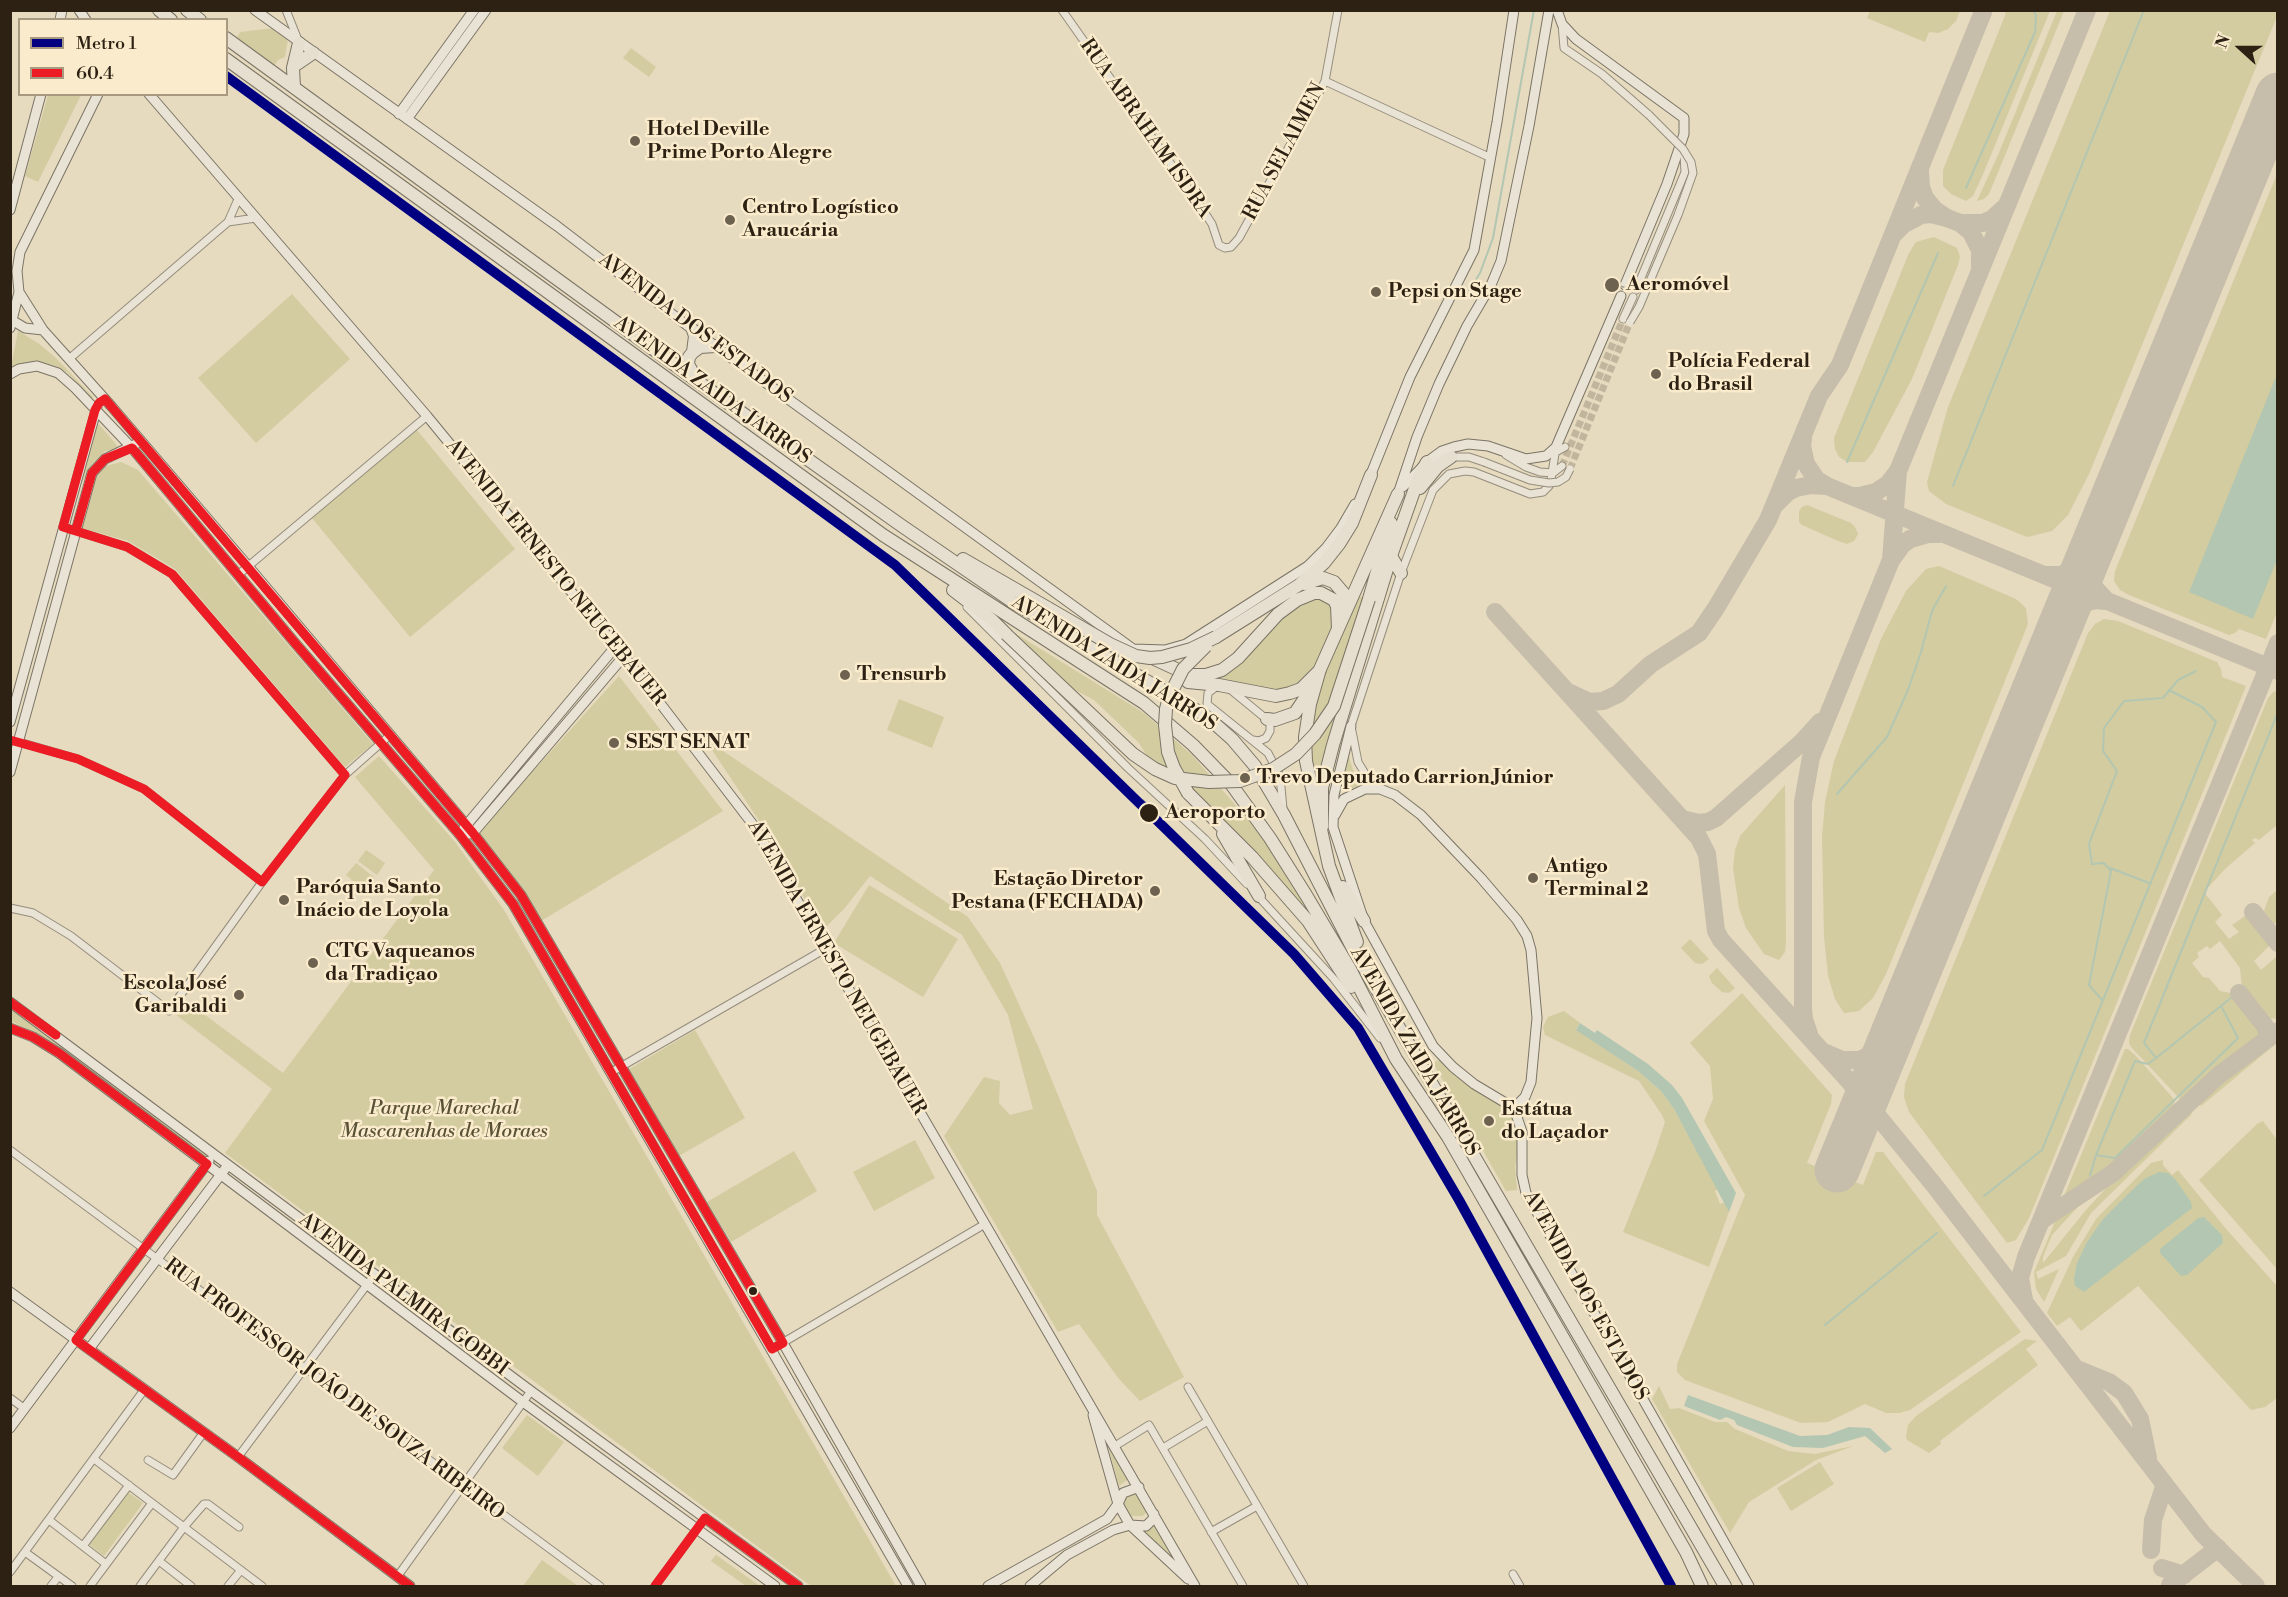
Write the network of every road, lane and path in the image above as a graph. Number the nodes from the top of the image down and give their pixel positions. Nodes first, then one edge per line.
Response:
1 (255, 10) edge
2 (286, 10) edge
3 (1062, 10) edge
4 (1338, 10) edge
5 (1514, 10) edge
6 (1549, 10) edge
7 (1557, 10) edge
8 (479, 12) edge
9 (1562, 24) junction
10 (228, 39) edge
11 (299, 43) junction
12 (313, 53) junction
13 (228, 60) edge
14 (294, 66) junction
15 (1325, 81) junction
16 (294, 87) junction
17 (40, 96) edge
18 (97, 96) edge
19 (151, 96) edge
20 (403, 116) junction
21 (1684, 156) dead end
22 (1491, 158) junction
23 (238, 197) junction
24 (10, 210) edge
25 (256, 218) junction
26 (228, 222) junction
27 (1225, 248) joint
28 (1625, 285) dead end
29 (19, 292) junction
30 (1621, 296) dead end
31 (1623, 319) tunnel mouth
32 (1630, 322) tunnel mouth
33 (11, 323) edge
34 (43, 330) junction
35 (693, 330) junction
36 (715, 346) junction
37 (693, 352) junction
38 (69, 359) junction
39 (10, 374) edge
40 (697, 381) junction
41 (105, 399) junction
42 (95, 410) junction
43 (427, 416) junction
44 (141, 440) junction
45 (132, 448) junction
46 (1556, 451) junction
47 (1502, 452) junction
48 (1452, 457) junction
49 (1426, 462) junction
50 (1562, 466) tunnel mouth
51 (1570, 469) tunnel mouth
52 (1552, 473) junction
53 (1371, 475) junction
54 (1398, 494) junction
55 (1408, 507) junction
56 (902, 526) junction
57 (63, 527) junction
58 (76, 530) junction
59 (883, 536) junction
60 (1391, 556) junction
61 (248, 566) junction
62 (1401, 573) junction
63 (239, 574) junction
64 (1299, 585) junction
65 (949, 587) junction
66 (1338, 631) junction
67 (1216, 637) junction
68 (616, 646) junction
69 (1133, 649) junction
70 (624, 656) junction
71 (1320, 669) junction
72 (1223, 686) junction
73 (1267, 718) junction
74 (10, 722) edge
75 (1351, 726) junction
76 (389, 736) junction
77 (1252, 740) junction
78 (14, 741) edge
79 (381, 744) junction
80 (10, 772) edge
81 (345, 775) junction
82 (1380, 789) junction
83 (1284, 815) junction
84 (1215, 820) junction
85 (466, 825) junction
86 (1327, 827) junction
87 (473, 833) junction
88 (460, 835) junction
89 (1329, 866) junction
90 (262, 882) junction
91 (1258, 896) junction
92 (10, 908) edge
93 (1364, 921) junction
94 (825, 949) junction
95 (1370, 977) junction
96 (10, 1002) edge
97 (10, 1028) edge
98 (1396, 1059) junction
99 (621, 1066) junction
100 (610, 1073) junction
101 (1514, 1108) junction
102 (10, 1150) edge
103 (214, 1154) junction
104 (207, 1164) junction
105 (228, 1165) junction
106 (221, 1174) junction
107 (985, 1224) junction
108 (144, 1248) junction
109 (158, 1258) junction
110 (375, 1274) junction
111 (367, 1285) junction
112 (10, 1292) edge
113 (76, 1340) junction
114 (783, 1343) junction
115 (89, 1349) junction
116 (772, 1350) junction
117 (304, 1369) junction
118 (1188, 1388) dead end
119 (144, 1390) junction
120 (531, 1391) junction
121 (10, 1398) edge
122 (1089, 1401) junction
123 (523, 1402) junction
124 (25, 1409) junction
125 (1208, 1421) junction
126 (10, 1428) edge
127 (204, 1432) junction
128 (1115, 1446) junction
129 (1163, 1448) junction
130 (238, 1457) junction
131 (94, 1459) junction
132 (148, 1460) dead end
133 (129, 1485) junction
134 (462, 1486) junction
135 (1139, 1487) junction
136 (152, 1503) junction
137 (1118, 1504) junction
138 (1257, 1506) junction
139 (1154, 1514) junction
140 (705, 1518) junction
141 (49, 1520) junction
142 (1130, 1525) junction
143 (184, 1527) junction
144 (239, 1527) dead end
145 (696, 1530) junction
146 (1211, 1532) junction
147 (83, 1546) junction
148 (25, 1552) junction
149 (159, 1561) junction
150 (106, 1564) junction
151 (241, 1570) junction
152 (10, 1572) edge
153 (1513, 1574) dead end
154 (58, 1577) junction
155 (397, 1577) junction
156 (190, 1586) edge
157 (1195, 1586) edge
158 (51, 1587) edge
159 (72, 1587) edge
160 (90, 1587) edge
161 (140, 1587) edge
162 (228, 1587) edge
163 (262, 1587) edge
164 (410, 1587) edge
165 (600, 1587) edge
166 (655, 1587) edge
167 (775, 1587) edge
168 (798, 1587) edge
169 (908, 1587) edge
170 (921, 1587) edge
171 (988, 1587) edge
172 (1030, 1587) edge
173 (1244, 1587) edge
174 (1304, 1587) edge
175 (1520, 1587) edge
176 (1702, 1587) edge
177 (1725, 1587) edge
178 (1749, 1587) edge

1 - 11 street, AVENIDA DOS ESTADOS
2 - 11 street
3 - 27 street, RUA ABRAHAM ISDRA
4 - 15 street, RUA SELAIMEN
5 - 22 street
6 - 54 street
7 - 9 street
8 - 20 street
9 - 28 street
9 - 32 street, bridge
10 - 16 highway, AVENIDA ZAIDA JARROS
11 - 12 street, AVENIDA DOS ESTADOS
11 - 14 highway
12 - 14 highway
12 - 20 street, AVENIDA DOS ESTADOS
13 - 59 highway, AVENIDA ZAIDA JARROS
14 - 16 highway
15 - 22 street
15 - 27 street, RUA SELAIMEN
16 - 40 highway, AVENIDA ZAIDA JARROS
17 - 24 street
18 - 29 street
19 - 23 street, AVENIDA ERNESTO NEUGEBAUER
20 - 35 street, AVENIDA DOS ESTADOS
21 - 31 street
22 - 53 street
23 - 25 street, AVENIDA ERNESTO NEUGEBAUER
23 - 26 street
25 - 26 street
25 - 43 street, AVENIDA ERNESTO NEUGEBAUER
26 - 38 street
29 - 33 street
29 - 34 street
30 - 46 street
33 - 34 street
34 - 38 street
35 - 36 street, AVENIDA DOS ESTADOS
35 - 37 highway
36 - 37 highway
36 - 69 street, AVENIDA DOS ESTADOS
37 - 40 highway
38 - 41 street
39 - 42 street
40 - 56 highway, AVENIDA ZAIDA JARROS
41 - 42 street
41 - 44 street
42 - 45 street
42 - 57 street
43 - 61 street
43 - 68 street, AVENIDA ERNESTO NEUGEBAUER
44 - 45 street
44 - 61 street
45 - 58 street
45 - 63 street
46 - 47 street
46 - 52 street
47 - 49 street
47 - 52 street
48 - 49 street
48 - 51 street, bridge
48 - 55 highway
49 - 54 street
49 - 55 highway
50 - 52 street
52 - 62 street
53 - 64 highway
53 - 69 street
54 - 65 highway, bridge
54 - 66 highway
55 - 60 highway
56 - 67 highway, bridge
56 - 83 highway, AVENIDA ZAIDA JARROS
57 - 58 street
57 - 74 street
58 - 78 street
58 - 81 street
59 - 65 highway
59 - 98 highway, AVENIDA ZAIDA JARROS
60 - 62 highway
60 - 86 highway
61 - 63 street
61 - 76 street
62 - 75 street
63 - 79 street
64 - 66 highway
64 - 67 highway
65 - 91 street
66 - 69 highway
66 - 71 highway
67 - 84 highway, bridge
68 - 70 street, AVENIDA ERNESTO NEUGEBAUER
68 - 85 street
69 - 72 highway
70 - 87 street
70 - 94 street, AVENIDA ERNESTO NEUGEBAUER
71 - 72 highway
71 - 73 highway
71 - 86 highway
72 - 73 street
72 - 77 street
73 - 77 street
75 - 82 street
75 - 86 street
76 - 79 street
76 - 85 street
77 - 83 street
78 - 80 street
78 - 90 street
79 - 81 street
79 - 88 street
81 - 90 street
82 - 86 street
82 - 101 street
83 - 95 highway, AVENIDA ZAIDA JARROS
84 - 91 highway
84 - 98 highway
85 - 87 street
85 - 88 street
86 - 89 highway
86 - 93 street
87 - 88 street
87 - 99 street
88 - 100 street
89 - 93 highway
89 - 95 highway
90 - 92 street
91 - 98 street
93 - 101 street
94 - 99 street
94 - 107 street, AVENIDA ERNESTO NEUGEBAUER
95 - 177 highway, AVENIDA ZAIDA JARROS
96 - 103 street, AVENIDA PALMIRA GOBBI
97 - 104 street, AVENIDA PALMIRA GOBBI
98 - 176 highway, AVENIDA ZAIDA JARROS
99 - 100 street
99 - 114 street
100 - 116 street
101 - 178 street, AVENIDA DOS ESTADOS
102 - 108 street, RUA PROFESSOR JOÃO DE SOUZA RIBEIRO
103 - 104 street
103 - 105 street, AVENIDA PALMIRA GOBBI
104 - 106 street, AVENIDA PALMIRA GOBBI
104 - 108 street
105 - 106 street
105 - 110 street, AVENIDA PALMIRA GOBBI
106 - 109 street
106 - 111 street, AVENIDA PALMIRA GOBBI
107 - 114 street
107 - 122 street, AVENIDA ERNESTO NEUGEBAUER
108 - 109 street, RUA PROFESSOR JOÃO DE SOUZA RIBEIRO
108 - 113 street
109 - 115 street
109 - 117 street, RUA PROFESSOR JOÃO DE SOUZA RIBEIRO
110 - 111 street
110 - 120 street, AVENIDA PALMIRA GOBBI
111 - 117 street
111 - 123 street, AVENIDA PALMIRA GOBBI
112 - 113 street
113 - 115 street
113 - 124 street
114 - 116 street
114 - 170 street
115 - 119 street
116 - 169 street
117 - 130 street
117 - 134 street, RUA PROFESSOR JOÃO DE SOUZA RIBEIRO
118 - 125 street
119 - 127 street
119 - 131 street
120 - 123 street
120 - 140 street, AVENIDA PALMIRA GOBBI
121 - 124 street
122 - 128 street, AVENIDA ERNESTO NEUGEBAUER
122 - 137 street, AVENIDA ERNESTO NEUGEBAUER
123 - 134 street
123 - 145 street, AVENIDA PALMIRA GOBBI
124 - 126 street
125 - 129 street
125 - 138 street
127 - 130 street
127 - 132 street
128 - 129 street
128 - 135 street, AVENIDA ERNESTO NEUGEBAUER
129 - 146 street
130 - 155 street
131 - 133 street
131 - 141 street
133 - 136 street
133 - 147 street
134 - 155 street
134 - 165 street, RUA PROFESSOR JOÃO DE SOUZA RIBEIRO
135 - 137 street
135 - 139 street, AVENIDA ERNESTO NEUGEBAUER
136 - 143 street
136 - 150 street
137 - 142 street, AVENIDA ERNESTO NEUGEBAUER
137 - 171 street
138 - 146 street
138 - 174 street
139 - 142 street
139 - 157 street, AVENIDA ERNESTO NEUGEBAUER
140 - 145 street
140 - 168 street, AVENIDA PALMIRA GOBBI
141 - 147 street
141 - 148 street
142 - 157 street, AVENIDA ERNESTO NEUGEBAUER
142 - 172 street
143 - 144 street
143 - 149 street
143 - 151 street
145 - 166 street
145 - 167 street, AVENIDA PALMIRA GOBBI
146 - 173 street
147 - 150 street
148 - 152 street
148 - 154 street
149 - 156 street
149 - 161 street
150 - 160 street
151 - 162 street
151 - 163 street
153 - 175 street
154 - 158 street
154 - 159 street
155 - 164 street

